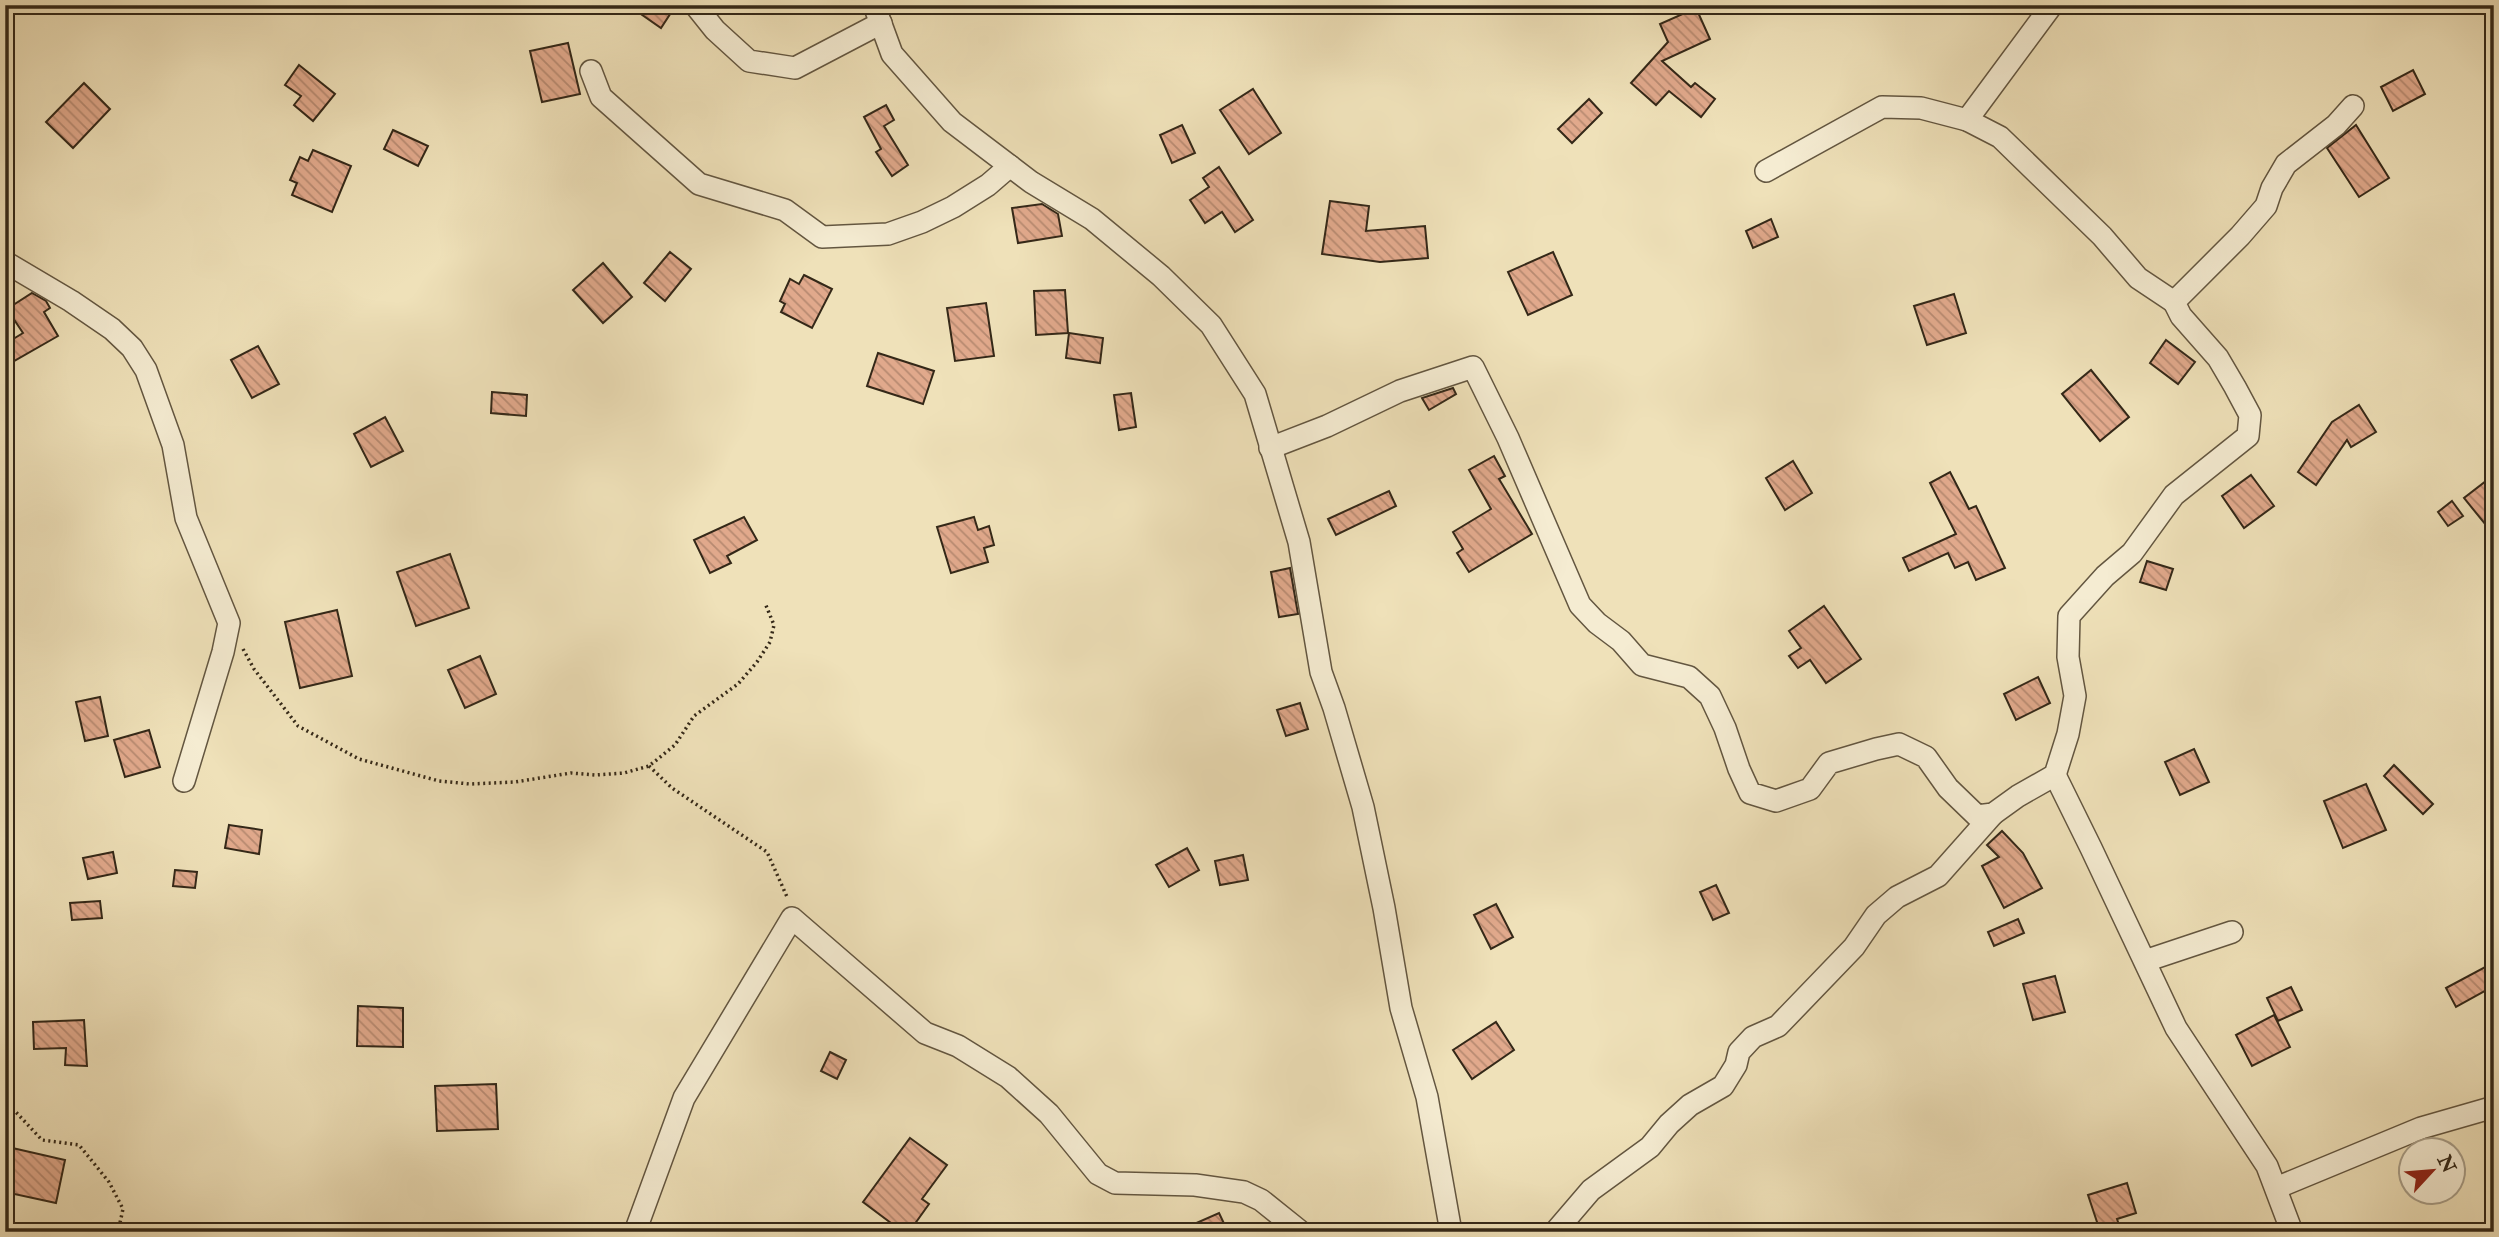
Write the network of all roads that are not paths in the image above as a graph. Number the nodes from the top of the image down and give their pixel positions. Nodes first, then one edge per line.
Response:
1 (695, 5) edge
2 (2052, 5) edge
3 (878, 14) edge
4 (592, 71) dead end
5 (2353, 106) dead end
6 (1967, 120) junction
7 (1010, 166) junction
8 (1766, 171) dead end
9 (5, 262) edge
10 (2174, 302) junction
11 (1270, 448) junction
12 (2055, 775) junction
13 (184, 781) dead end
14 (1993, 814) junction
15 (2232, 932) dead end
16 (2145, 961) junction
17 (2494, 1107) edge
18 (2276, 1188) junction
19 (635, 1232) edge
20 (1301, 1232) edge
21 (1451, 1232) edge
22 (1555, 1232) edge
23 (2292, 1232) edge

1 - 3 street
2 - 6 street
3 - 7 street
4 - 7 street
5 - 10 street
6 - 8 street
6 - 10 street
7 - 11 street
9 - 13 street
10 - 12 street
11 - 14 street
11 - 21 street
12 - 14 street
12 - 16 street
14 - 22 street
15 - 16 street
16 - 18 street
17 - 18 street
18 - 23 street
19 - 20 street

